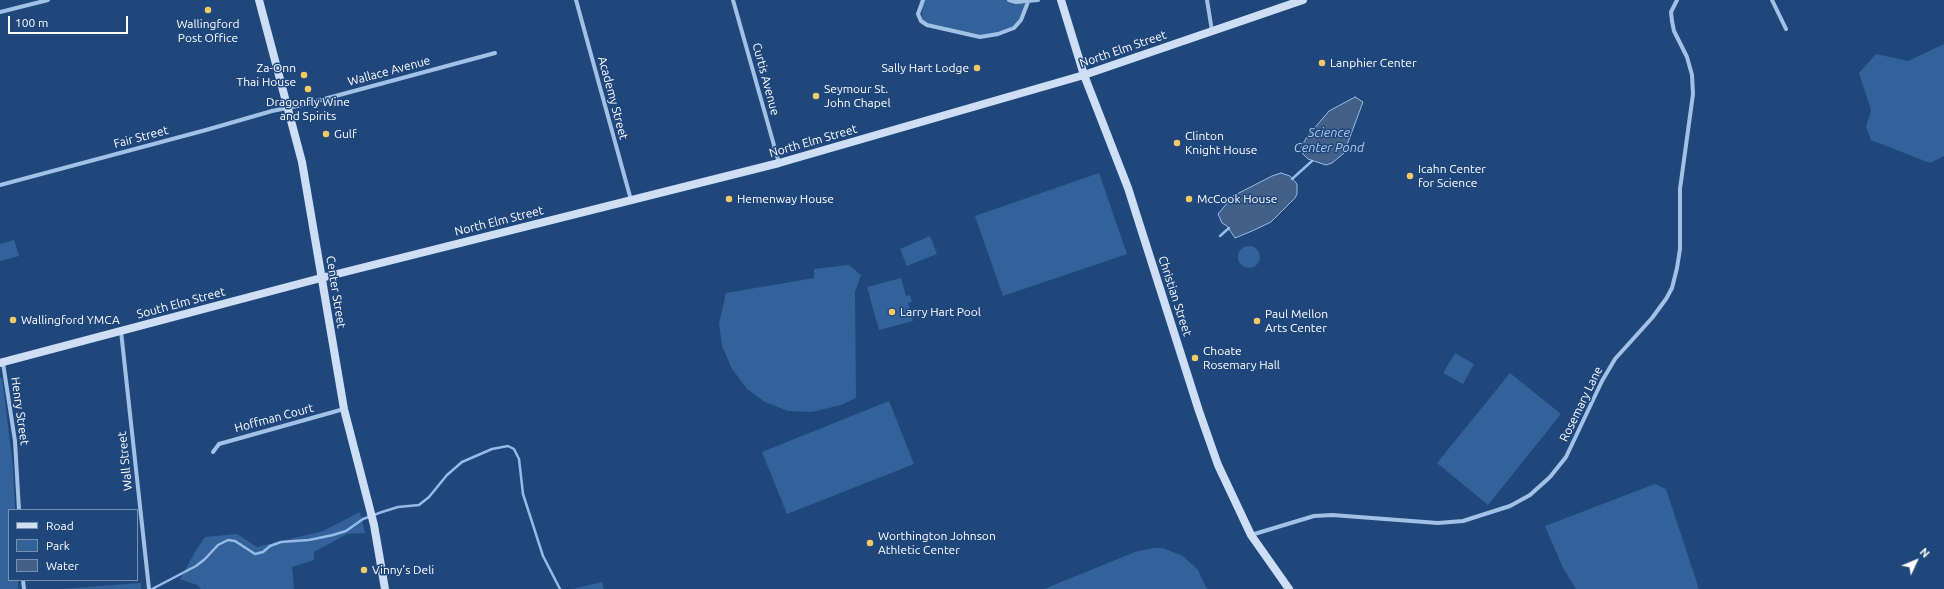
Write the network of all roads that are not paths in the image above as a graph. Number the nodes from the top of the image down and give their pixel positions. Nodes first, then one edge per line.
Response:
1 (48, 0) edge
2 (259, 0) edge
3 (576, 0) edge
4 (733, 0) edge
5 (923, 0) edge
6 (1009, 0) edge
7 (1038, 0) edge
8 (1060, 0) edge
9 (1206, 0) edge
10 (1303, 0) edge
11 (1677, 0) edge
12 (1772, 0) edge
13 (32, 2) edge
14 (1028, 2) junction
15 (0, 12) edge
16 (1786, 29) dead end
17 (1212, 32) junction
18 (495, 53) dead end
19 (1084, 75) junction
20 (287, 108) junction
21 (779, 163) junction
22 (0, 185) edge
23 (631, 201) junction
24 (321, 278) junction
25 (121, 331) junction
26 (2, 363) edge
27 (344, 409) junction
28 (213, 452) dead end
29 (19, 509) edge
30 (1251, 535) junction
31 (149, 587) edge
32 (385, 589) edge
33 (1289, 589) edge

1 - 13 street
2 - 20 main road, Center Street
3 - 23 street, Academy Street
4 - 21 street, Curtis Avenue
5 - 14 street
6 - 14 street
7 - 14 street
8 - 19 main road, Christian Street
9 - 17 street
10 - 17 main road, North Elm Street
11 - 30 street, Rosemary Lane
12 - 16 street
13 - 15 street
17 - 19 main road, North Elm Street
18 - 20 street, Wallace Avenue
19 - 21 main road, North Elm Street
19 - 30 main road, Christian Street
20 - 22 street, Fair Street
20 - 24 main road, Center Street
21 - 23 main road, North Elm Street
23 - 24 main road, North Elm Street
24 - 25 main road, South Elm Street
24 - 27 main road, Center Street
25 - 26 main road, South Elm Street
25 - 31 street, Wall Street
26 - 29 street, Henry Street
27 - 28 street, Hoffman Court
27 - 32 main road, Center Street
30 - 33 main road, Christian Street

